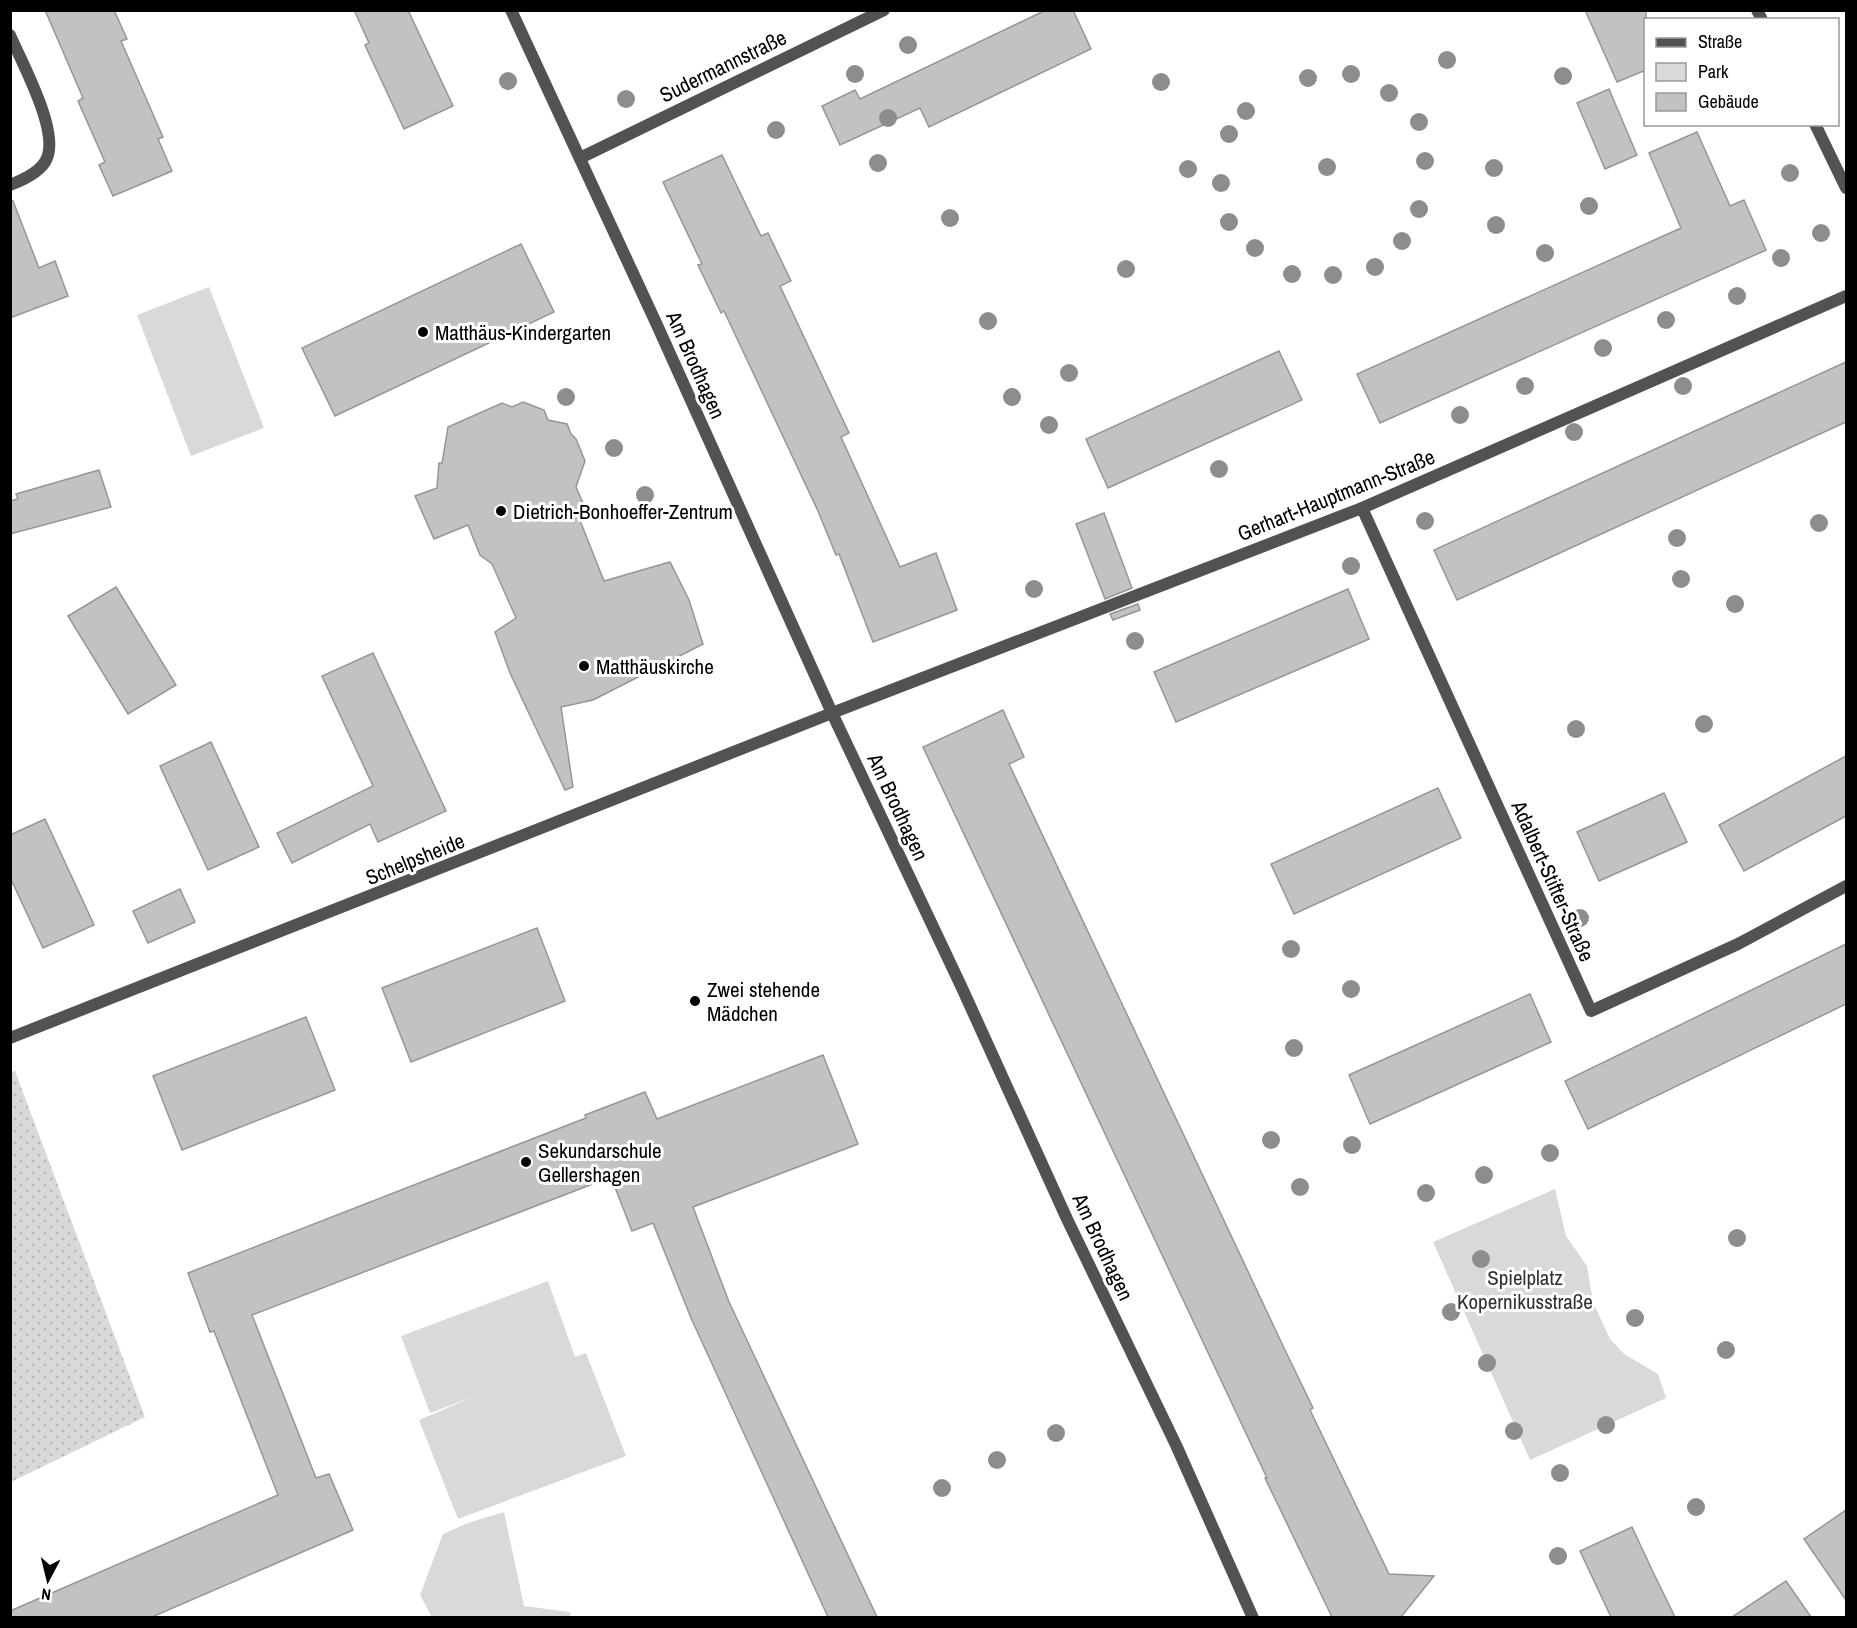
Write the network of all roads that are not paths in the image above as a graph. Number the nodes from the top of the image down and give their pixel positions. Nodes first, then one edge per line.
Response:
1 (512, 10) edge
2 (884, 10) edge
3 (10, 35) edge
4 (1816, 126) edge
5 (580, 158) junction
6 (10, 185) edge
7 (1846, 188) edge
8 (1846, 296) edge
9 (1362, 508) junction
10 (832, 713) junction
11 (1846, 886) edge
12 (10, 1038) edge
13 (1253, 1617) edge

1 - 5 street, Am Brodhagen
2 - 5 street, Sudermannstraße
3 - 6 street
4 - 7 street
5 - 10 street, Am Brodhagen
8 - 9 street, Gerhart-Hauptmann-Straße
9 - 10 street, Gerhart-Hauptmann-Straße
9 - 11 street, Adalbert-Stifter-Straße
10 - 12 street, Schelpsheide
10 - 13 street, Am Brodhagen

